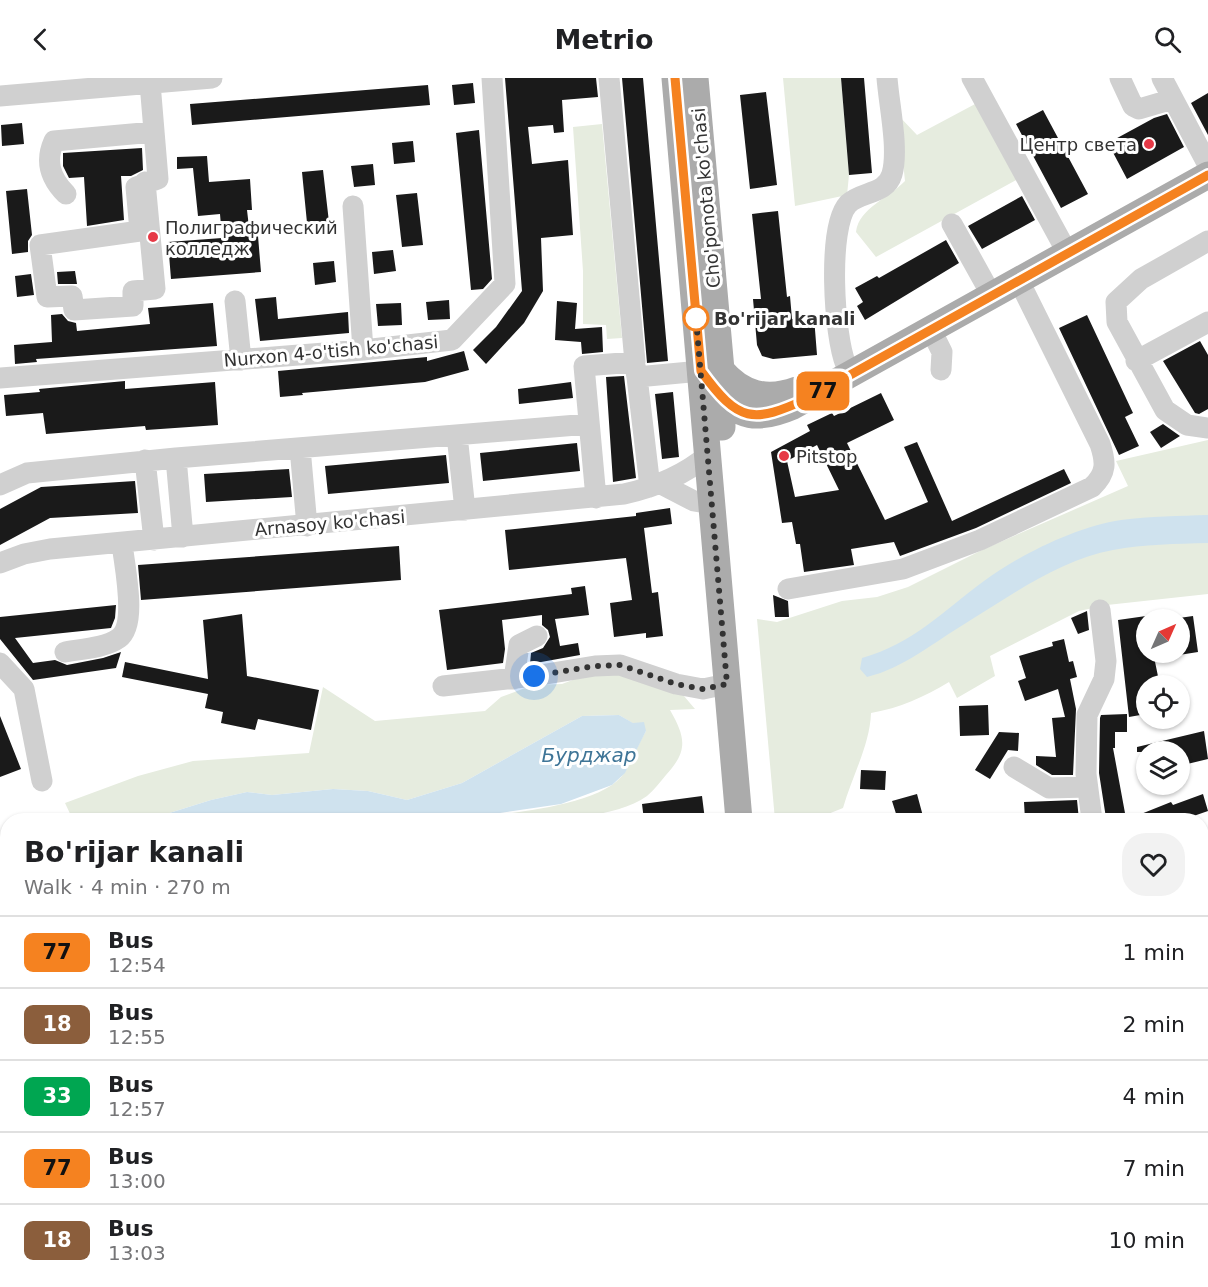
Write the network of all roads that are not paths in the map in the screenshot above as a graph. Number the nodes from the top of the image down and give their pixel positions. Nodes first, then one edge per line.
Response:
1 (212, 78) edge
2 (492, 78) edge
3 (609, 78) edge
4 (675, 78) edge
5 (695, 78) edge
6 (887, 78) edge
7 (972, 78) edge
8 (1120, 78) edge
9 (1162, 78) edge
10 (95, 83) edge
11 (150, 83) junction
12 (0, 96) edge
13 (1173, 99) junction
14 (154, 132) junction
15 (1208, 166) edge
16 (145, 182) junction
17 (66, 194) dead end
18 (353, 206) dead end
19 (952, 224) dead end
20 (1208, 241) edge
21 (1065, 250) junction
22 (1019, 281) junction
23 (987, 286) junction
24 (235, 301) dead end
25 (1207, 325) edge
26 (931, 330) junction
27 (363, 350) junction
28 (241, 360) junction
29 (1136, 361) junction
30 (846, 366) junction
31 (636, 370) junction
32 (940, 370) dead end
33 (711, 371) junction
34 (0, 378) edge
35 (781, 396) junction
36 (722, 398) junction
37 (756, 416) junction
38 (589, 424) junction
39 (1208, 429) edge
40 (457, 435) junction
41 (300, 448) junction
42 (715, 450) junction
43 (176, 458) junction
44 (145, 460) junction
45 (0, 485) edge
46 (655, 486) junction
47 (596, 498) junction
48 (712, 504) junction
49 (465, 510) junction
50 (306, 526) junction
51 (183, 537) junction
52 (154, 540) junction
53 (122, 543) junction
54 (0, 563) edge
55 (788, 589) dead end
56 (1100, 610) dead end
57 (537, 636) dead end
58 (65, 652) dead end
59 (0, 663) edge
60 (514, 679) junction
61 (731, 685) junction
62 (443, 686) dead end
63 (738, 741) junction
64 (1014, 767) dead end
65 (42, 781) dead end
66 (1087, 787) junction
67 (738, 813) edge
68 (750, 813) edge
69 (1091, 813) edge

1 - 11 street
2 - 27 street, Nurxon 4-o'tish ko'chasi
3 - 31 street
4 - 33 main road, Cho'ponota ko'chasi
5 - 33 main road, Cho'ponota ko'chasi
6 - 30 street
7 - 21 street
8 - 13 street
9 - 13 street
10 - 11 street
10 - 12 street
11 - 14 street
13 - 15 street
14 - 16 street
14 - 17 street
15 - 21 main road, Arnasoy ko'chasi
16 - 16 street
18 - 27 street
19 - 23 street
20 - 29 street
21 - 22 main road, Arnasoy ko'chasi
21 - 23 main road, Arnasoy ko'chasi
22 - 26 main road, Arnasoy ko'chasi
22 - 55 street
23 - 30 main road, Arnasoy ko'chasi
24 - 28 street
25 - 29 street
26 - 32 street
26 - 37 main road, Arnasoy ko'chasi
27 - 28 street, Nurxon 4-o'tish ko'chasi
28 - 34 street, Nurxon 4-o'tish ko'chasi
29 - 39 street
30 - 35 main road, Arnasoy ko'chasi
31 - 33 street
31 - 38 street
31 - 46 street
33 - 35 main road
33 - 36 main road
33 - 42 main road, Cho'ponota ko'chasi
35 - 37 main road, Arnasoy ko'chasi
36 - 37 main road
36 - 42 main road, Cho'ponota ko'chasi
37 - 42 main road, Arnasoy ko'chasi
38 - 40 street
38 - 47 street
40 - 41 street
40 - 49 street
41 - 43 street
41 - 50 street
42 - 46 street, Arnasoy ko'chasi
42 - 48 main road, Cho'ponota ko'chasi
42 - 61 main road, Cho'ponota ko'chasi
43 - 44 street
43 - 51 street
44 - 45 street
44 - 52 street
46 - 47 street, Arnasoy ko'chasi
46 - 48 street
47 - 49 street, Arnasoy ko'chasi
48 - 61 main road, Cho'ponota ko'chasi
49 - 50 street, Arnasoy ko'chasi
50 - 51 street, Arnasoy ko'chasi
51 - 52 street, Arnasoy ko'chasi
52 - 53 street, Arnasoy ko'chasi
53 - 54 street, Arnasoy ko'chasi
53 - 58 street
56 - 66 street
57 - 60 street
59 - 65 street
60 - 61 street
60 - 62 street
61 - 63 main road, Cho'ponota ko'chasi
63 - 67 main road, Cho'ponota ko'chasi
63 - 68 main road, Cho'ponota ko'chasi
64 - 66 street
66 - 69 street

